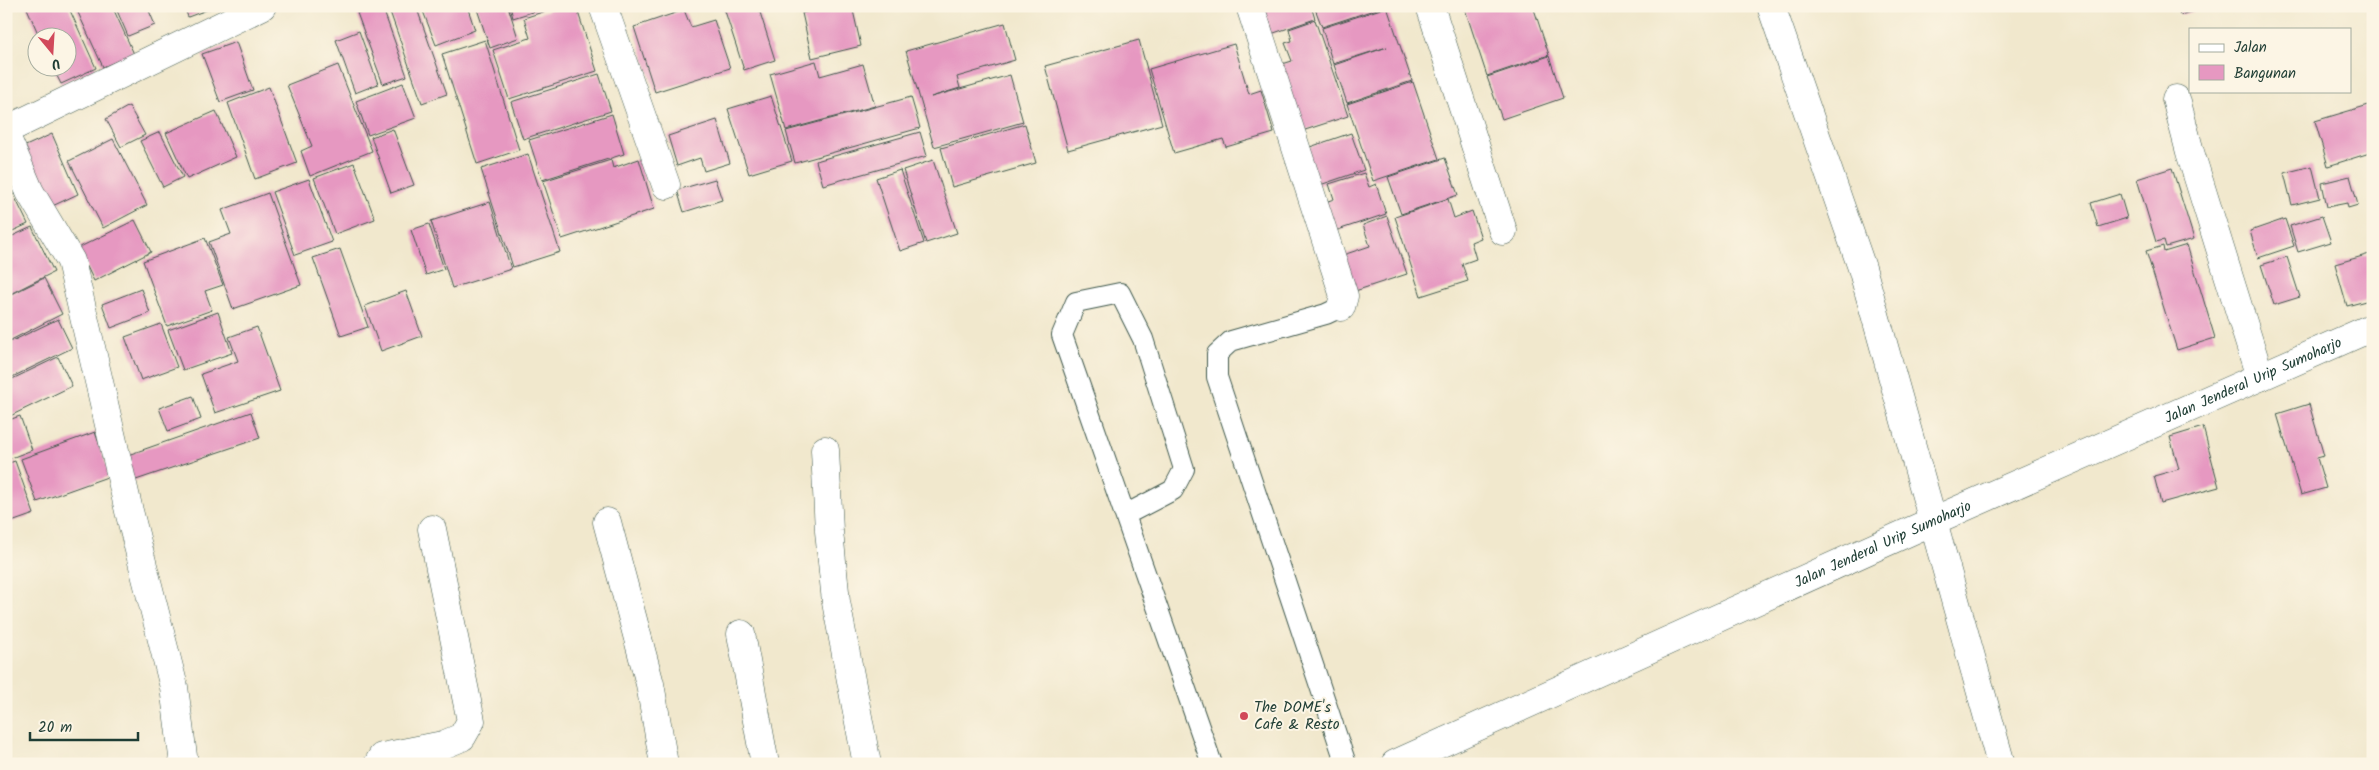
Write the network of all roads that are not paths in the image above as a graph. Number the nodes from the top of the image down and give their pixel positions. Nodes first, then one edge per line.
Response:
1 (262, 6) edge
2 (603, 6) edge
3 (1250, 6) edge
4 (1430, 6) edge
5 (1771, 6) edge
6 (2176, 99) dead end
7 (6, 130) edge
8 (6, 136) edge
9 (666, 186) dead end
10 (1503, 231) dead end
11 (1341, 307) joint
12 (2373, 327) edge
13 (2260, 376) junction
14 (825, 450) dead end
15 (1125, 515) junction
16 (1933, 521) junction
17 (607, 522) dead end
18 (432, 529) dead end
19 (741, 634) dead end
20 (184, 764) edge
21 (378, 764) edge
22 (664, 764) edge
23 (765, 764) edge
24 (867, 764) edge
25 (1212, 764) edge
26 (1346, 764) edge
27 (1395, 764) edge
28 (2001, 764) edge

1 - 7 street
2 - 9 street
3 - 11 street
4 - 10 street
5 - 16 street
6 - 13 street
8 - 20 street
11 - 26 lane
12 - 13 street, Jalan Jenderal Urip Sumoharjo
13 - 16 street, Jalan Jenderal Urip Sumoharjo
14 - 24 street
15 - 15 lane
15 - 25 lane
16 - 27 street, Jalan Jenderal Urip Sumoharjo
16 - 28 street
17 - 22 street
18 - 21 street
19 - 23 street

